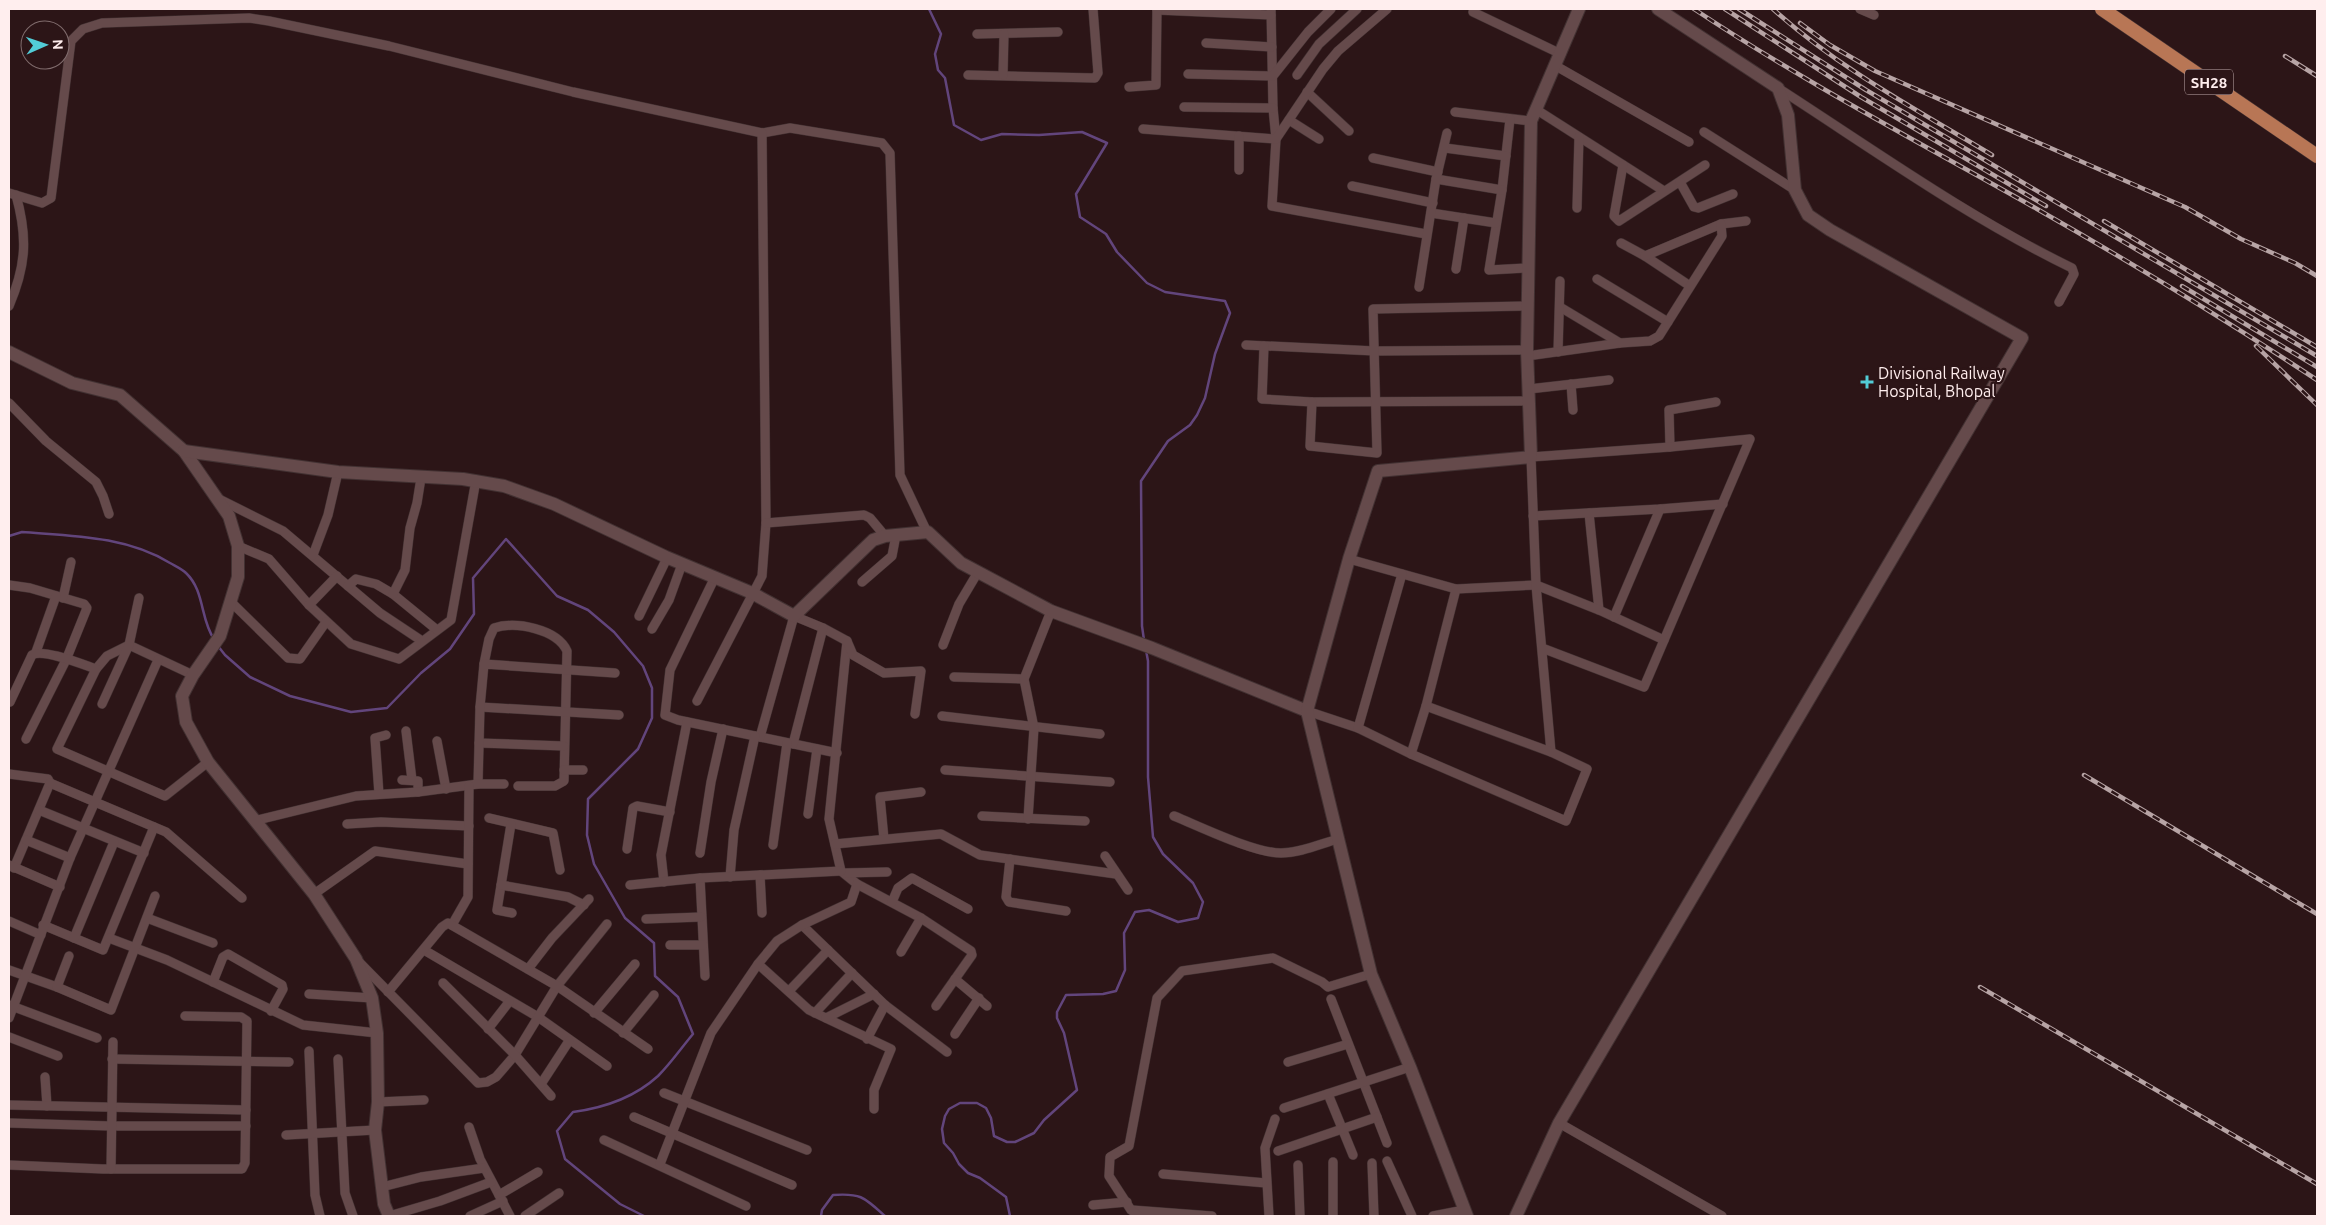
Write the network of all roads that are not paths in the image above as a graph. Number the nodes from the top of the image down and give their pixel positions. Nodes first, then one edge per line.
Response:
1 (1093, 9) edge
2 (1331, 9) edge
3 (1357, 9) edge
4 (1387, 9) edge
5 (1580, 9) edge
6 (1658, 9) edge
7 (1860, 9) edge
8 (2102, 9) edge
9 (1156, 10) edge
10 (1220, 11) edge
11 (1271, 12) edge
12 (1473, 12) dead end
13 (1874, 16) dead end
14 (1058, 32) dead end
15 (977, 34) dead end
16 (1004, 34) junction
17 (1206, 43) dead end
18 (1272, 47) junction
19 (1558, 60) junction
20 (1188, 74) dead end
21 (1297, 74) dead end
22 (968, 75) dead end
23 (1003, 76) junction
24 (1273, 76) junction
25 (1129, 86) dead end
26 (1778, 88) junction
27 (1307, 92) junction
28 (1184, 107) dead end
29 (1273, 108) junction
30 (1455, 112) dead end
31 (1534, 116) junction
32 (1510, 119) junction
33 (1289, 120) junction
34 (1143, 129) dead end
35 (1349, 130) dead end
36 (1704, 132) dead end
37 (762, 133) junction
38 (1447, 133) dead end
39 (1239, 136) junction
40 (1579, 137) junction
41 (1319, 138) dead end
42 (1276, 139) junction
43 (1689, 142) dead end
44 (1445, 148) junction
45 (1506, 156) junction
46 (2317, 156) edge
47 (1373, 158) dead end
48 (1623, 165) junction
49 (1705, 165) dead end
50 (1239, 170) dead end
51 (1437, 176) junction
52 (1680, 182) junction
53 (1352, 186) dead end
54 (1502, 190) junction
55 (1795, 190) junction
56 (1664, 191) junction
57 (12, 194) edge
58 (1733, 194) dead end
59 (1433, 203) junction
60 (1576, 208) dead end
61 (1431, 213) junction
62 (1464, 218) junction
63 (1746, 221) dead end
64 (1496, 223) junction
65 (1721, 224) junction
66 (1426, 234) junction
67 (1621, 243) dead end
68 (1645, 256) junction
69 (1528, 268) junction
70 (1456, 269) dead end
71 (1598, 279) dead end
72 (1560, 281) dead end
73 (1690, 286) junction
74 (1419, 287) dead end
75 (2059, 302) dead end
76 (9, 306) edge
77 (1528, 306) junction
78 (1560, 307) junction
79 (1668, 322) junction
80 (1620, 343) junction
81 (1246, 346) dead end
82 (1264, 346) junction
83 (1375, 351) junction
84 (9, 352) edge
85 (1558, 352) junction
86 (1527, 353) junction
87 (1609, 380) dead end
88 (1571, 384) junction
89 (1529, 395) junction
90 (1312, 402) junction
91 (1376, 402) junction
92 (1716, 402) dead end
93 (9, 403) edge
94 (1573, 410) dead end
95 (1670, 447) junction
96 (184, 451) junction
97 (1531, 457) junction
98 (338, 472) junction
99 (421, 478) junction
100 (476, 480) junction
101 (216, 498) junction
102 (1723, 504) junction
103 (1660, 510) junction
104 (1589, 513) junction
105 (108, 514) dead end
106 (1533, 516) junction
107 (766, 523) junction
108 (927, 532) junction
109 (891, 536) junction
110 (238, 546) junction
111 (313, 555) junction
112 (667, 558) junction
113 (1349, 559) junction
114 (71, 562) dead end
115 (682, 564) junction
116 (978, 572) junction
117 (1402, 574) junction
118 (337, 576) junction
119 (715, 577) junction
120 (862, 582) dead end
121 (9, 585) edge
122 (1536, 585) junction
123 (348, 586) junction
124 (1456, 589) junction
125 (752, 593) junction
126 (393, 594) junction
127 (60, 597) junction
128 (139, 598) dead end
129 (230, 601) junction
130 (309, 605) junction
131 (1599, 610) junction
132 (1051, 611) junction
133 (639, 616) dead end
134 (794, 616) junction
135 (1614, 617) junction
136 (326, 622) junction
137 (823, 628) junction
138 (652, 629) dead end
139 (437, 630) junction
140 (1664, 640) junction
141 (847, 641) junction
142 (422, 642) junction
143 (943, 645) dead end
144 (129, 646) junction
145 (1542, 648) junction
146 (36, 652) junction
147 (66, 660) junction
148 (158, 660) junction
149 (484, 664) junction
150 (96, 669) junction
151 (565, 670) junction
152 (615, 673) dead end
153 (193, 674) junction
154 (954, 677) dead end
155 (1024, 679) junction
156 (697, 701) dead end
157 (10, 702) edge
158 (102, 704) dead end
159 (1426, 706) junction
160 (480, 707) junction
161 (1307, 711) junction
162 (565, 714) junction
163 (915, 714) dead end
164 (620, 716) dead end
165 (942, 716) dead end
166 (687, 722) junction
167 (1034, 728) junction
168 (1358, 728) junction
169 (723, 729) junction
170 (406, 731) dead end
171 (1100, 734) dead end
172 (386, 735) dead end
173 (758, 737) junction
174 (26, 739) dead end
175 (438, 741) dead end
176 (479, 743) junction
177 (790, 744) junction
178 (564, 746) junction
179 (817, 749) junction
180 (1551, 752) junction
181 (837, 753) junction
182 (1411, 754) junction
183 (208, 762) junction
184 (564, 770) junction
185 (583, 770) dead end
186 (945, 770) dead end
187 (107, 771) junction
188 (9, 774) edge
189 (1030, 776) junction
190 (1110, 782) dead end
191 (50, 783) junction
192 (504, 784) dead end
193 (473, 785) junction
194 (518, 786) dead end
195 (446, 788) junction
196 (418, 792) junction
197 (921, 792) dead end
198 (378, 794) junction
199 (96, 802) junction
200 (39, 810) junction
201 (670, 812) junction
202 (808, 814) dead end
203 (982, 816) dead end
204 (1174, 816) dead end
205 (489, 818) dead end
206 (1028, 819) junction
207 (254, 821) junction
208 (1085, 821) dead end
209 (347, 824) dead end
210 (511, 824) junction
211 (468, 826) junction
212 (154, 827) junction
213 (83, 830) junction
214 (884, 839) junction
215 (1338, 839) junction
216 (26, 840) junction
217 (114, 842) junction
218 (835, 844) junction
219 (773, 845) dead end
220 (627, 849) dead end
221 (144, 853) junction
222 (700, 853) dead end
223 (1105, 856) dead end
224 (70, 858) junction
225 (1010, 859) junction
226 (468, 864) junction
227 (12, 866) edge
228 (560, 870) dead end
229 (842, 872) junction
230 (887, 872) dead end
231 (1116, 874) junction
232 (760, 875) junction
233 (730, 877) junction
234 (700, 878) junction
235 (664, 882) junction
236 (857, 884) junction
237 (501, 885) junction
238 (630, 885) dead end
239 (60, 887) junction
240 (1128, 890) dead end
241 (314, 894) junction
242 (155, 896) dead end
243 (242, 898) dead end
244 (892, 902) junction
245 (968, 909) dead end
246 (1066, 911) dead end
247 (762, 912) dead end
248 (512, 913) dead end
249 (701, 917) junction
250 (147, 918) junction
251 (921, 918) junction
252 (646, 919) dead end
253 (9, 922) edge
254 (607, 924) dead end
255 (44, 925) junction
256 (452, 925) junction
257 (802, 925) junction
258 (41, 935) junction
259 (74, 938) junction
260 (109, 938) junction
261 (214, 943) dead end
262 (670, 945) dead end
263 (703, 945) junction
264 (135, 949) junction
265 (424, 950) junction
266 (828, 950) junction
267 (901, 952) dead end
268 (69, 956) dead end
269 (356, 959) junction
270 (635, 964) dead end
271 (758, 964) junction
272 (528, 969) junction
273 (9, 970) edge
274 (852, 973) junction
275 (1371, 974) junction
276 (705, 976) dead end
277 (26, 977) junction
278 (954, 979) junction
279 (213, 982) junction
280 (443, 983) dead end
281 (557, 986) junction
282 (58, 988) junction
283 (788, 991) junction
284 (388, 992) junction
285 (309, 994) dead end
286 (874, 994) junction
287 (654, 995) dead end
288 (372, 998) junction
289 (979, 998) junction
290 (1331, 999) dead end
291 (509, 1002) junction
292 (886, 1005) junction
293 (11, 1006) edge
294 (936, 1006) dead end
295 (987, 1006) dead end
296 (271, 1011) junction
297 (594, 1013) junction
298 (815, 1013) junction
299 (185, 1016) dead end
300 (538, 1017) junction
301 (9, 1018) edge
302 (826, 1018) junction
303 (488, 1029) junction
304 (377, 1033) junction
305 (623, 1033) junction
306 (955, 1034) dead end
307 (9, 1037) edge
308 (97, 1038) dead end
309 (867, 1039) junction
310 (570, 1041) junction
311 (113, 1042) dead end
312 (1348, 1044) junction
313 (648, 1049) dead end
314 (309, 1051) dead end
315 (947, 1052) dead end
316 (515, 1055) junction
317 (58, 1056) dead end
318 (112, 1059) junction
319 (338, 1059) dead end
320 (247, 1061) junction
321 (289, 1062) dead end
322 (1288, 1062) dead end
323 (607, 1066) dead end
324 (1410, 1067) junction
325 (45, 1077) dead end
326 (1363, 1082) junction
327 (541, 1084) junction
328 (664, 1093) dead end
329 (1328, 1094) junction
330 (551, 1096) dead end
331 (424, 1100) dead end
332 (684, 1101) junction
333 (378, 1102) junction
334 (9, 1105) edge
335 (47, 1106) junction
336 (112, 1108) junction
337 (1284, 1108) dead end
338 (246, 1110) junction
339 (874, 1110) dead end
340 (634, 1117) dead end
341 (1377, 1117) junction
342 (1275, 1119) dead end
343 (9, 1123) edge
344 (1559, 1123) junction
345 (111, 1126) junction
346 (246, 1126) junction
347 (469, 1127) dead end
348 (1342, 1129) junction
349 (375, 1130) junction
350 (342, 1131) junction
351 (672, 1133) junction
352 (313, 1134) junction
353 (286, 1135) dead end
354 (604, 1140) dead end
355 (1388, 1143) dead end
356 (807, 1150) dead end
357 (1278, 1150) dead end
358 (1353, 1155) dead end
359 (1387, 1161) dead end
360 (1333, 1162) dead end
361 (1372, 1163) dead end
362 (660, 1164) junction
363 (9, 1165) edge
364 (1298, 1165) dead end
365 (484, 1168) junction
366 (111, 1169) junction
367 (538, 1172) dead end
368 (1163, 1174) dead end
369 (491, 1182) junction
370 (1266, 1184) junction
371 (792, 1185) dead end
372 (382, 1187) junction
373 (560, 1193) dead end
374 (501, 1198) junction
375 (1093, 1205) dead end
376 (746, 1206) dead end
377 (1129, 1206) junction
378 (1465, 1213) edge
379 (320, 1216) edge
380 (352, 1216) edge
381 (389, 1216) edge
382 (470, 1216) edge
383 (510, 1216) edge
384 (525, 1216) edge
385 (1139, 1216) edge
386 (1212, 1216) edge
387 (1269, 1216) edge
388 (1300, 1216) edge
389 (1334, 1216) edge
390 (1374, 1216) edge
391 (1412, 1216) edge
392 (1433, 1216) edge
393 (1516, 1216) edge
394 (1722, 1216) edge

1 - 23 street
2 - 24 street
3 - 21 street
4 - 27 street
5 - 19 street
6 - 26 street
7 - 13 street
8 - 46 main road, SH28
9 - 10 street
9 - 25 street
10 - 11 street
11 - 18 street
12 - 19 street
14 - 16 street
15 - 16 street
16 - 23 street
17 - 18 street
18 - 24 street
19 - 31 street
19 - 43 street
20 - 24 street
22 - 23 street
24 - 29 street
26 - 55 street
26 - 75 street
27 - 33 street
27 - 35 street
28 - 29 street
29 - 42 street
30 - 32 street
31 - 32 street
31 - 40 street
31 - 69 street
32 - 45 street
33 - 41 street
33 - 42 street
34 - 39 street
36 - 55 street
37 - 57 street
37 - 107 street
37 - 108 street
38 - 44 street
39 - 42 street
39 - 50 street
40 - 48 street
40 - 60 street
42 - 66 street
44 - 45 street
44 - 51 street
45 - 54 street
47 - 51 street
48 - 56 street
48 - 56 street
49 - 52 street
51 - 54 street
51 - 59 street
52 - 56 street
52 - 58 street
53 - 59 street
54 - 64 street
55 - 344 street
57 - 76 street
59 - 61 street
61 - 62 street
61 - 66 street
62 - 64 street
62 - 70 street
63 - 65 street
64 - 69 street
65 - 68 street
65 - 73 street
66 - 74 street
67 - 68 street
68 - 73 street
69 - 77 street
71 - 79 street
72 - 78 street
73 - 79 street
77 - 83 street
77 - 86 street
78 - 80 street
78 - 85 street
79 - 80 street
80 - 85 street
81 - 82 street
82 - 83 street
82 - 90 street
83 - 86 street
83 - 91 street
84 - 96 street
85 - 86 street
86 - 89 street
87 - 88 street
88 - 89 street
88 - 94 street
89 - 91 street
89 - 97 street
90 - 91 street
90 - 91 street
92 - 95 street
93 - 105 street
95 - 97 street
95 - 102 street
96 - 98 street
96 - 101 street
97 - 106 street
97 - 113 street
98 - 99 street
98 - 111 street
99 - 100 street
99 - 126 street
100 - 112 street
100 - 139 street
101 - 110 street
101 - 111 street
102 - 103 street
102 - 140 street
103 - 104 street
103 - 135 street
104 - 106 street
104 - 131 street
106 - 122 street
107 - 109 street
107 - 125 street
108 - 109 street
108 - 116 street
109 - 120 street
109 - 134 street
110 - 129 street
110 - 130 street
111 - 118 street
112 - 115 street
112 - 133 street
113 - 117 street
113 - 161 street
114 - 127 street
115 - 119 street
115 - 138 street
116 - 132 street
116 - 143 street
117 - 124 street
117 - 168 street
118 - 123 street
118 - 130 street
119 - 125 street
119 - 166 street
121 - 127 street
122 - 124 street
122 - 131 street
122 - 145 street
123 - 126 street
123 - 142 street
124 - 159 street
125 - 134 street
125 - 156 street
126 - 139 street
127 - 146 street
127 - 147 street
128 - 144 street
129 - 136 street
129 - 153 street
130 - 136 street
131 - 135 street
132 - 155 street
132 - 161 street
134 - 137 street
134 - 173 street
135 - 140 street
136 - 142 street
137 - 141 street
137 - 177 street
139 - 142 street
140 - 145 street
141 - 163 street
141 - 181 street
144 - 148 street
144 - 150 street
144 - 158 street
145 - 180 street
146 - 147 street
146 - 157 street
147 - 150 street
147 - 174 street
148 - 153 street
148 - 187 street
149 - 151 street
149 - 151 street
149 - 160 street
150 - 187 street
151 - 152 street
151 - 162 street
153 - 183 street
154 - 155 street
155 - 167 street
159 - 180 street
159 - 182 street
160 - 162 street
160 - 176 street
161 - 168 street
161 - 215 street
162 - 164 street
162 - 178 street
165 - 167 street
166 - 169 street
166 - 201 street
167 - 171 street
167 - 189 street
168 - 182 street
169 - 173 street
169 - 222 street
170 - 196 street
172 - 198 street
173 - 177 street
173 - 233 street
175 - 195 street
176 - 178 street
176 - 193 street
177 - 179 street
177 - 219 street
178 - 184 street
179 - 181 street
179 - 202 street
180 - 182 street
181 - 218 street
183 - 187 street
183 - 207 street
184 - 185 street
184 - 194 street
186 - 189 street
187 - 199 street
188 - 191 street
189 - 190 street
189 - 206 street
191 - 199 street
191 - 200 street
192 - 193 street
193 - 195 street
193 - 211 street
195 - 196 street
196 - 198 street
197 - 214 street
198 - 207 street
199 - 212 street
199 - 213 street
200 - 213 street
200 - 216 street
201 - 220 street
201 - 235 street
203 - 206 street
204 - 215 street
205 - 210 street
206 - 208 street
207 - 241 street
209 - 211 street
210 - 228 street
210 - 237 street
211 - 226 street
212 - 221 street
212 - 243 street
213 - 217 street
213 - 224 street
214 - 218 street
214 - 225 street
215 - 275 street
216 - 224 street
216 - 227 street
217 - 221 street
217 - 259 street
218 - 229 street
221 - 260 street
223 - 231 street
224 - 239 street
225 - 231 street
225 - 246 street
226 - 241 street
226 - 256 street
227 - 239 street
229 - 230 street
229 - 232 street
229 - 236 street
231 - 240 street
232 - 233 street
232 - 247 street
233 - 234 street
234 - 235 street
234 - 249 street
235 - 238 street
236 - 244 street
236 - 257 street
237 - 248 street
237 - 272 street
239 - 255 street
241 - 269 street
242 - 250 street
244 - 245 street
244 - 251 street
249 - 252 street
249 - 263 street
250 - 261 street
250 - 264 street
251 - 267 street
251 - 278 street
253 - 258 street
254 - 281 street
255 - 258 street
255 - 259 street
256 - 265 street
256 - 272 street
257 - 266 street
257 - 271 street
258 - 277 street
259 - 260 street
260 - 264 street
262 - 263 street
263 - 276 street
264 - 279 street
264 - 282 street
265 - 284 street
265 - 291 street
266 - 274 street
266 - 283 street
268 - 282 street
269 - 284 street
269 - 288 street
270 - 297 street
271 - 283 street
271 - 332 street
272 - 281 street
273 - 277 street
274 - 286 street
274 - 298 street
275 - 324 street
275 - 377 street
277 - 282 street
277 - 293 street
278 - 289 street
278 - 294 street
279 - 296 street
279 - 296 street
280 - 303 street
281 - 297 street
281 - 300 street
283 - 298 street
284 - 316 street
285 - 288 street
286 - 292 street
286 - 302 street
287 - 305 street
288 - 304 street
289 - 295 street
289 - 306 street
290 - 312 street
291 - 300 street
291 - 303 street
292 - 309 street
292 - 315 street
293 - 301 street
293 - 308 street
296 - 304 street
297 - 305 street
298 - 302 street
299 - 320 street
300 - 310 street
300 - 316 street
302 - 309 street
303 - 316 street
304 - 333 street
305 - 313 street
307 - 317 street
309 - 339 street
310 - 323 street
310 - 327 street
311 - 318 street
312 - 322 street
312 - 326 street
314 - 352 street
316 - 327 street
318 - 320 street
318 - 336 street
319 - 350 street
320 - 321 street
320 - 338 street
324 - 326 street
324 - 378 street
325 - 335 street
326 - 329 street
326 - 341 street
327 - 330 street
328 - 332 street
329 - 337 street
329 - 348 street
331 - 333 street
332 - 351 street
332 - 356 street
333 - 349 street
334 - 335 street
335 - 336 street
336 - 338 street
336 - 345 street
338 - 346 street
340 - 351 street
341 - 348 street
341 - 355 street
342 - 370 street
343 - 345 street
344 - 393 street
344 - 394 street
345 - 346 street
345 - 366 street
346 - 366 street
347 - 365 street
348 - 357 street
348 - 358 street
349 - 350 street
349 - 372 street
350 - 352 street
350 - 380 street
351 - 362 street
351 - 371 street
352 - 353 street
352 - 379 street
354 - 362 street
359 - 391 street
360 - 389 street
361 - 390 street
362 - 376 street
363 - 366 street
364 - 388 street
365 - 369 street
365 - 372 street
367 - 374 street
368 - 370 street
369 - 374 street
369 - 381 street
370 - 387 street
372 - 381 street
373 - 384 street
374 - 382 street
374 - 383 street
375 - 377 street
377 - 385 street
377 - 386 street
378 - 392 street

